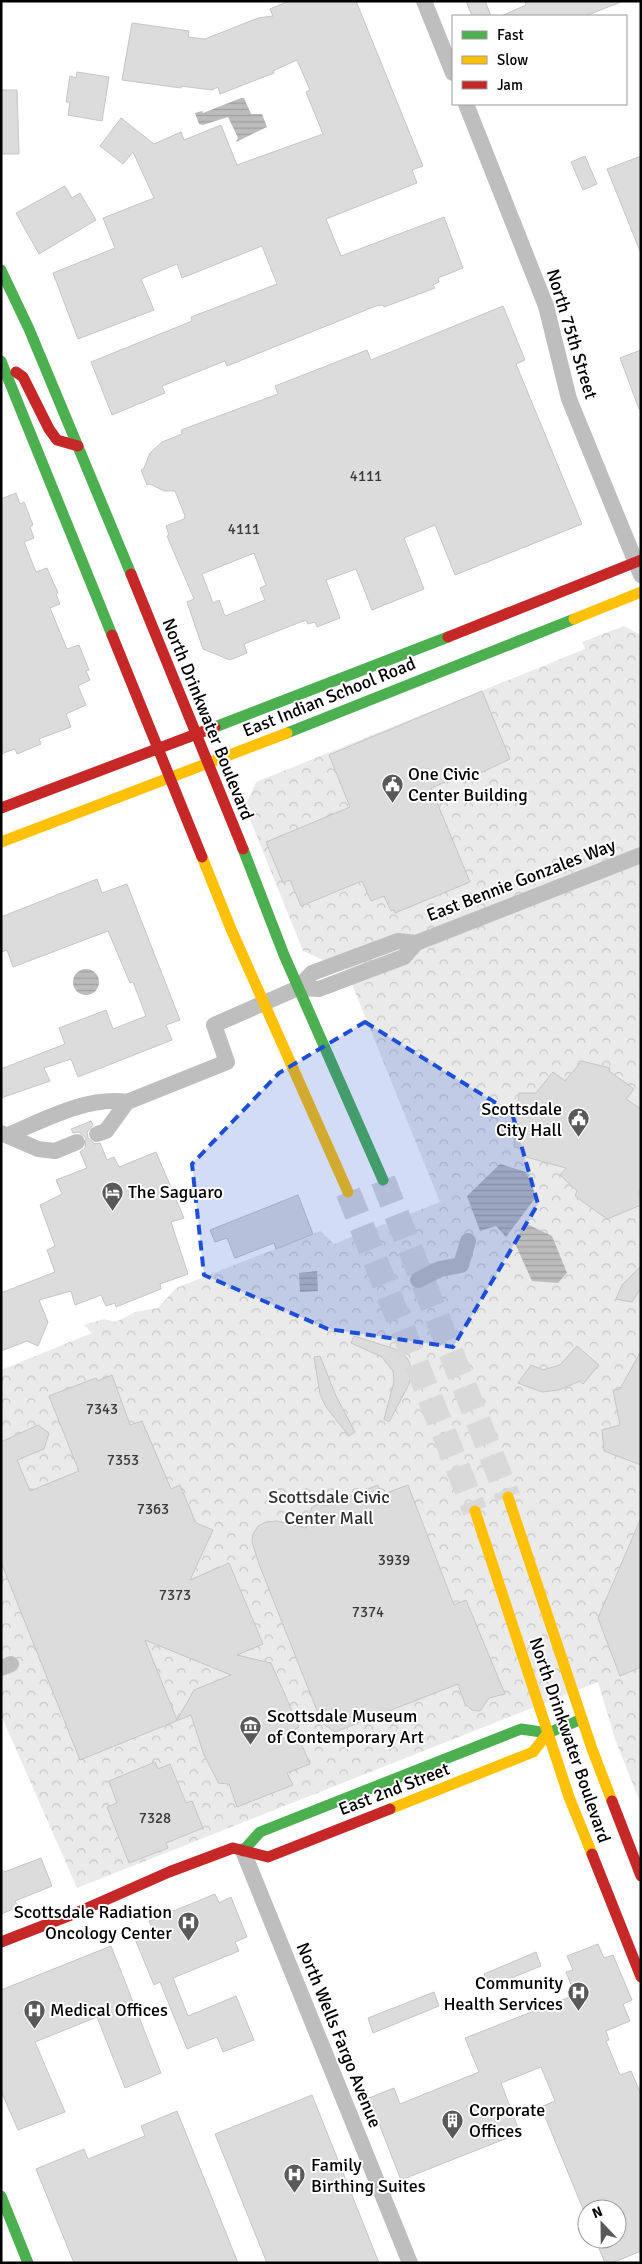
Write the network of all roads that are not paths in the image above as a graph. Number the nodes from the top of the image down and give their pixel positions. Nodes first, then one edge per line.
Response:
1 (424, 1) edge
2 (452, 71) edge
3 (466, 105) edge
4 (1, 270) edge
5 (2, 362) edge
6 (78, 446) junction
7 (639, 566) edge
8 (641, 592) edge
9 (197, 734) junction
10 (157, 748) junction
11 (209, 763) junction
12 (169, 777) junction
13 (1, 808) edge
14 (1, 842) edge
15 (641, 855) edge
16 (298, 988) junction
17 (263, 1005) junction
18 (127, 1102) junction
19 (5, 1134) edge
20 (97, 1134) dead end
21 (76, 1142) dead end
22 (383, 1180) tunnel mouth
23 (348, 1192) tunnel mouth
24 (468, 1241) dead end
25 (418, 1280) dead end
26 (508, 1497) tunnel mouth
27 (475, 1511) tunnel mouth
28 (582, 1719) junction
29 (548, 1733) junction
30 (243, 1851) junction
31 (641, 1876) edge
32 (1, 1942) edge
33 (641, 1977) edge
34 (1, 2196) edge
35 (28, 2263) edge
36 (410, 2263) edge

1 - 2 street
3 - 7 street, North 75th Street
4 - 6 main road, North Drinkwater Boulevard
5 - 6 main road
5 - 10 main road
6 - 9 main road, North Drinkwater Boulevard
7 - 9 main road, East Indian School Road
8 - 11 main road, East Indian School Road
9 - 10 main road, East Indian School Road
9 - 11 main road, North Drinkwater Boulevard
10 - 12 main road
10 - 13 main road, East Indian School Road
11 - 12 main road, East Indian School Road
11 - 16 main road, North Drinkwater Boulevard
12 - 14 main road, East Indian School Road
12 - 17 main road
15 - 16 street, East Bennie Gonzales Way
16 - 17 street
16 - 22 main road, North Drinkwater Boulevard
17 - 18 street
17 - 23 main road
18 - 19 street
18 - 20 street
19 - 21 street
24 - 25 street
26 - 28 main road, North Drinkwater Boulevard
27 - 29 main road, North Drinkwater Boulevard
28 - 29 main road, East 2nd Street
28 - 31 main road, North Drinkwater Boulevard
29 - 30 main road, East 2nd Street
29 - 30 main road, East 2nd Street
29 - 33 main road, North Drinkwater Boulevard
30 - 32 main road, East 2nd Street
30 - 36 street, North Wells Fargo Avenue
34 - 35 main road

